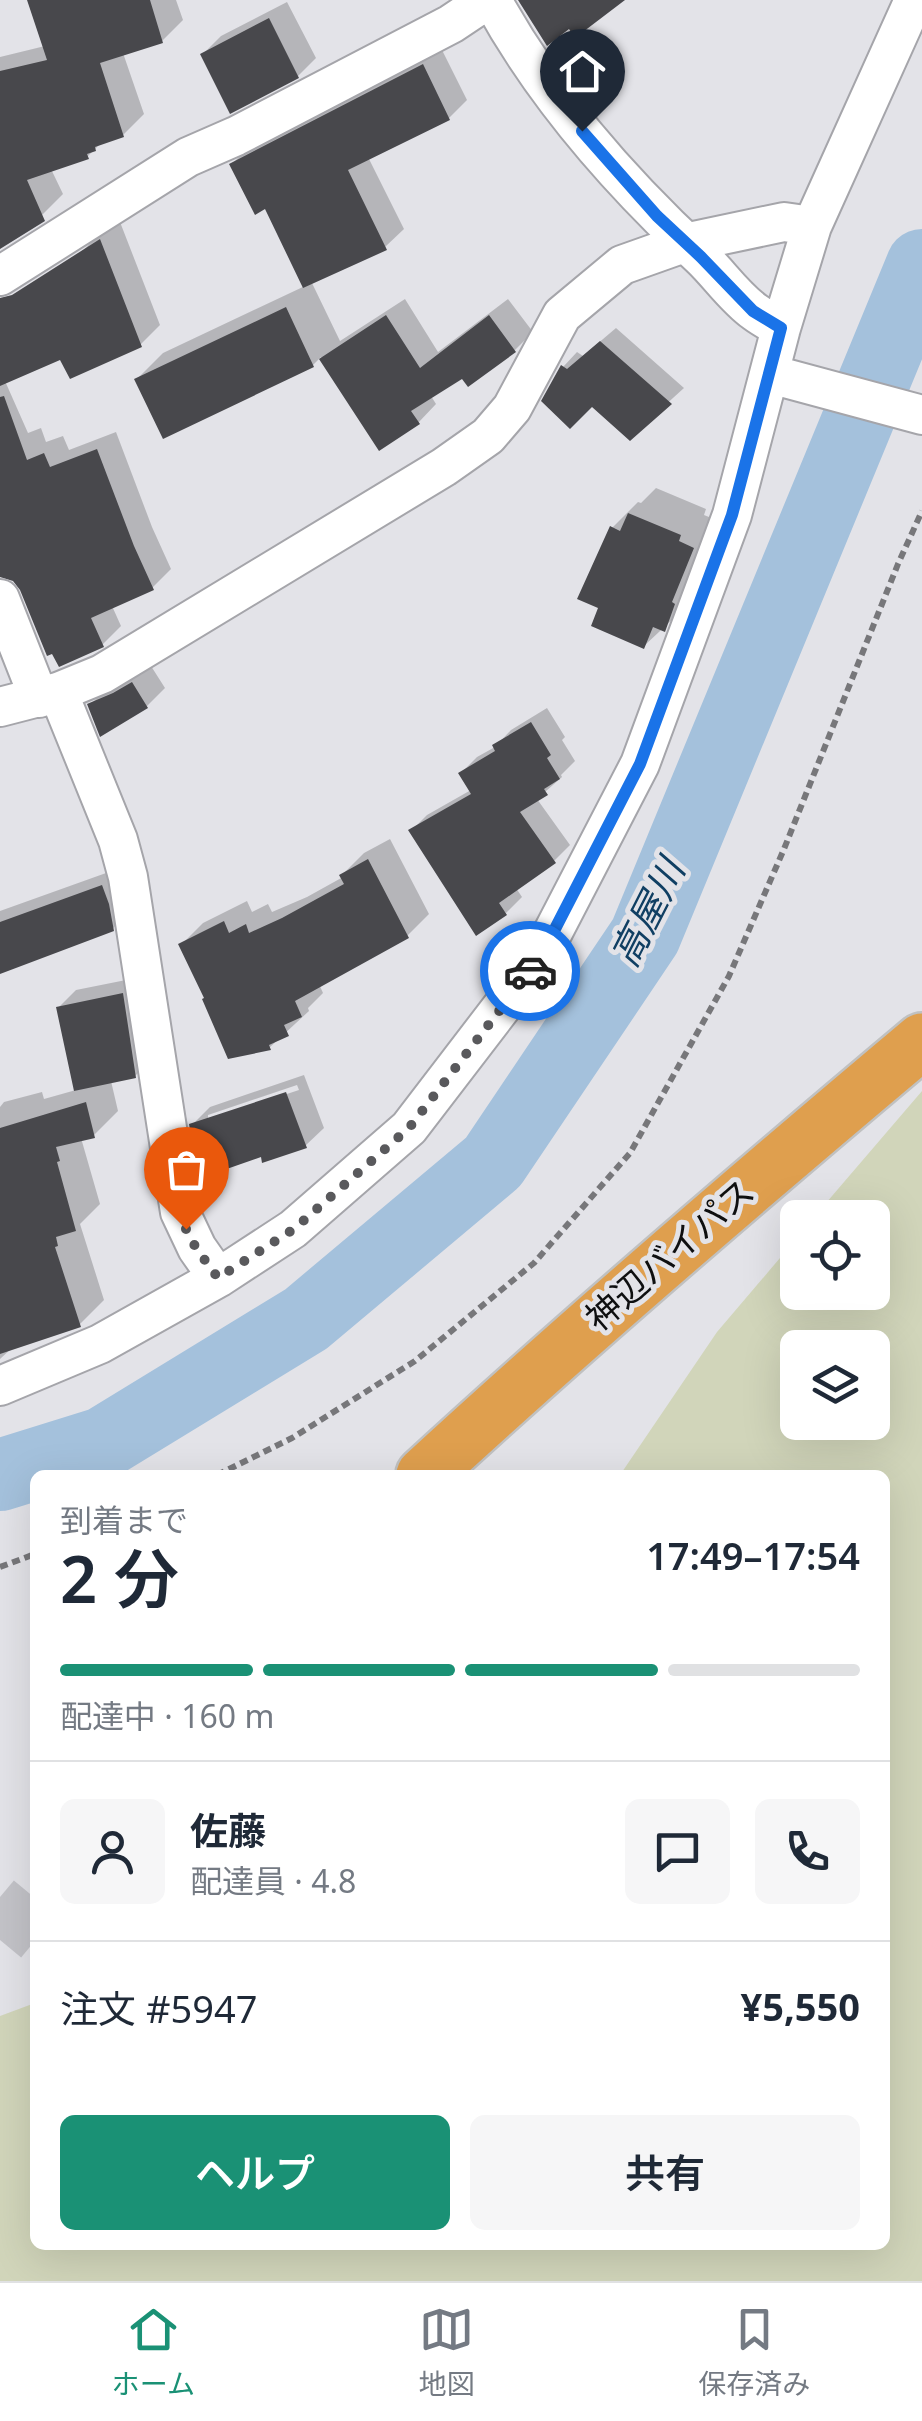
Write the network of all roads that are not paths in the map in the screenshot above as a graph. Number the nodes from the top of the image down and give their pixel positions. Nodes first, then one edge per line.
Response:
1 (490, 0) edge
2 (914, 0) edge
3 (812, 226) junction
4 (684, 243) junction
5 (0, 276) edge
6 (781, 328) junction
7 (780, 377) junction
8 (922, 415) edge
9 (0, 599) edge
10 (48, 695) junction
11 (0, 707) edge
12 (922, 1041) edge
13 (218, 1278) junction
14 (0, 1386) edge
15 (429, 1470) edge

1 - 4 street
1 - 5 street
2 - 3 street
3 - 4 street
3 - 6 street
4 - 6 street
4 - 10 street
6 - 7 street
7 - 8 street
7 - 13 street
9 - 10 street
10 - 11 street
10 - 13 street
12 - 15 highway, 神辺バイパス
13 - 14 street

